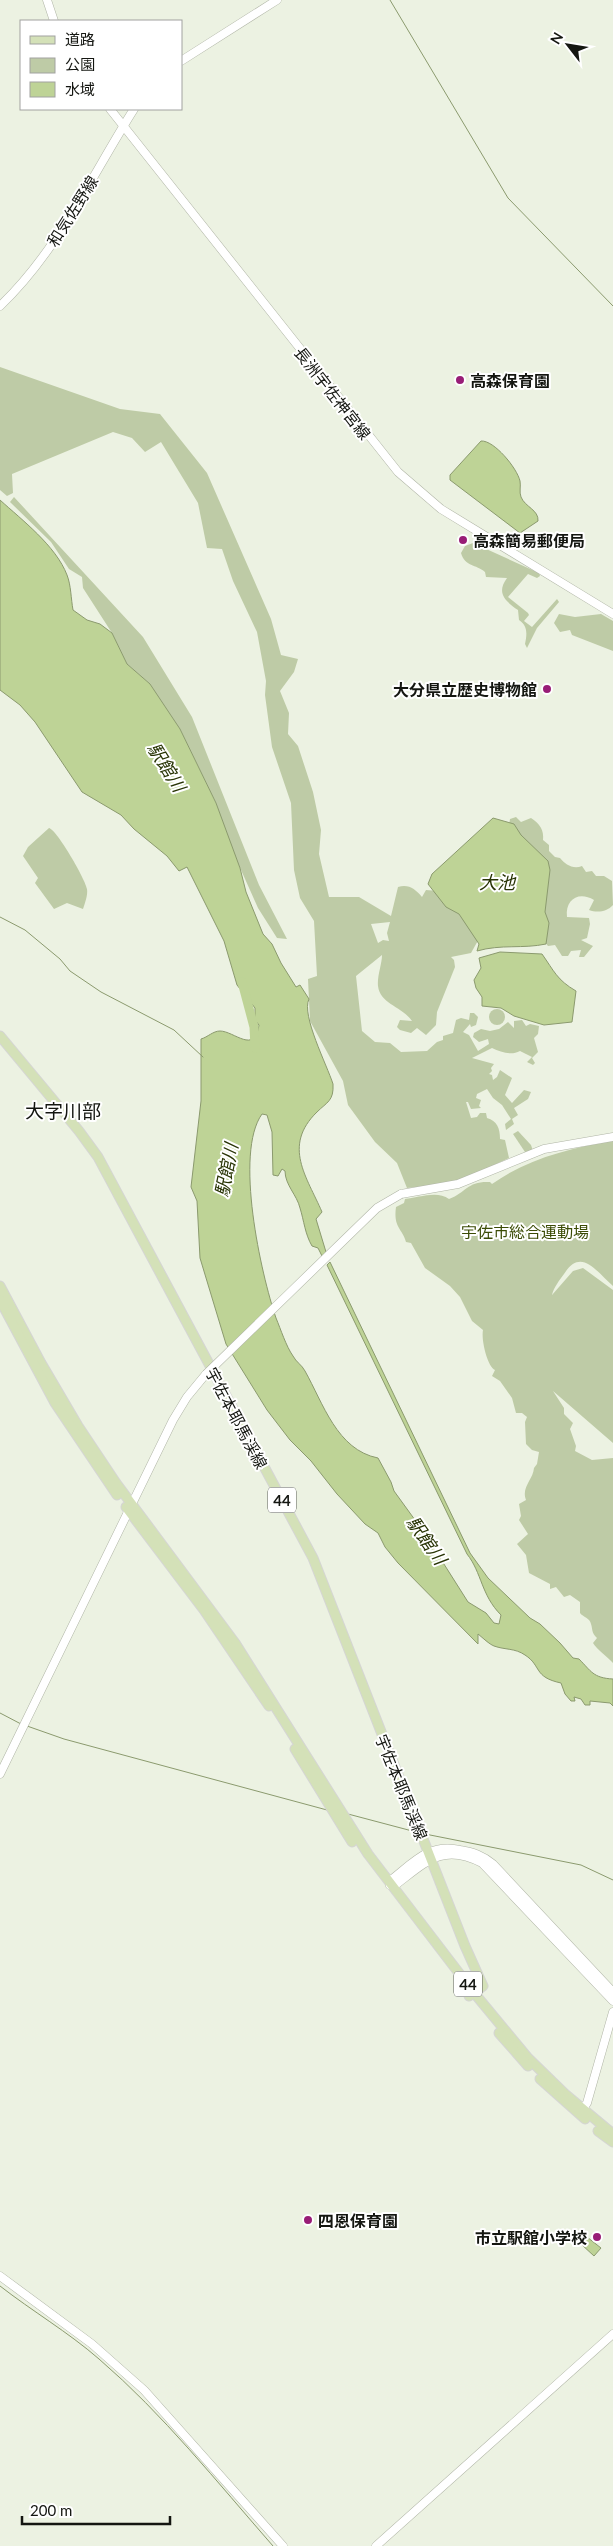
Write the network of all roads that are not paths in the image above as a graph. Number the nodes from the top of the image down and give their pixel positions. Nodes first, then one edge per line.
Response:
1 (47, 0) edge
2 (278, 0) edge
3 (54, 20) edge
4 (182, 60) edge
5 (111, 110) edge
6 (133, 110) edge
7 (124, 126) junction
8 (0, 306) edge
9 (613, 614) edge
10 (0, 1036) edge
11 (613, 1137) edge
12 (0, 1286) edge
13 (0, 1300) edge
14 (131, 1508) junction
15 (0, 1774) edge
16 (430, 1855) junction
17 (390, 1885) junction
18 (613, 1992) edge
19 (472, 1995) junction
20 (613, 2001) edge
21 (613, 2012) edge
22 (581, 2112) junction
23 (613, 2134) edge
24 (613, 2142) edge
25 (0, 2276) edge
26 (613, 2334) edge
27 (283, 2546) edge
28 (376, 2546) edge

1 - 3 street
2 - 4 street
5 - 7 street, 長洲宇佐神宮線
6 - 7 street, 和気佐野線
7 - 8 street, 和気佐野線
7 - 9 street, 長洲宇佐神宮線
10 - 16 main road, 宇佐本耶馬渓線 / 44
11 - 14 street, bridge
12 - 14 main road, 44
13 - 14 main road, 44
14 - 15 street
14 - 17 main road, 44
14 - 19 main road, 44
16 - 17 street
16 - 18 street
16 - 19 main road, 宇佐本耶馬渓線 / 44
16 - 20 street
17 - 19 main road, 44
19 - 22 main road, 44
21 - 22 street
22 - 23 main road, 44
22 - 24 main road, 44
25 - 27 street
26 - 28 street

